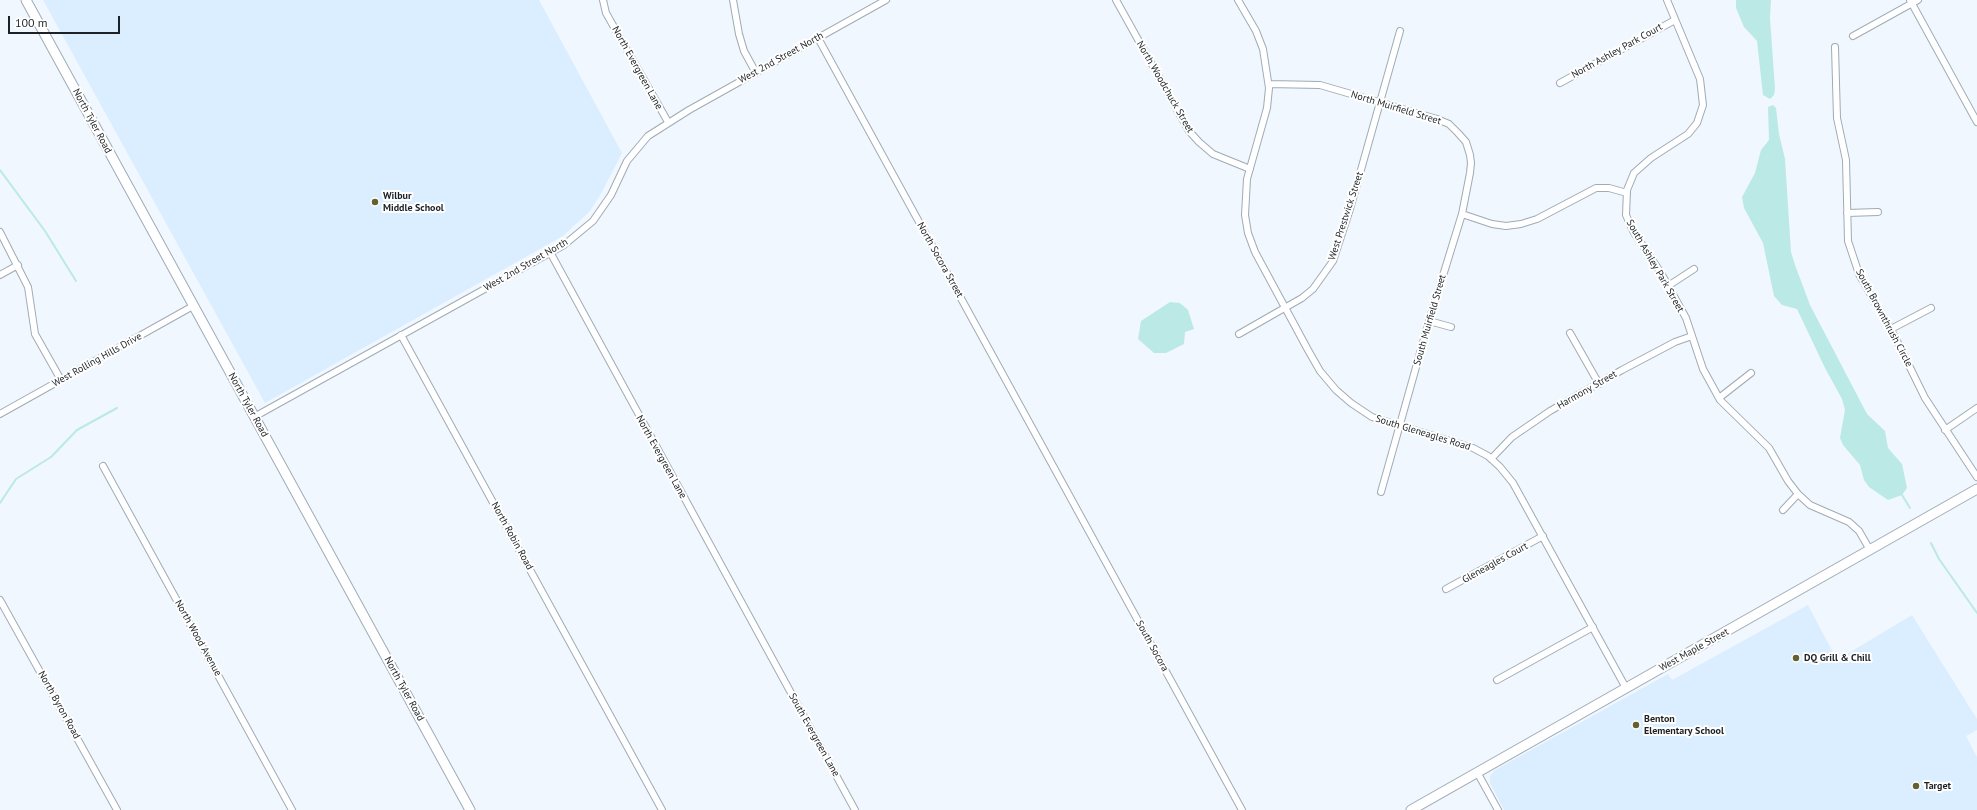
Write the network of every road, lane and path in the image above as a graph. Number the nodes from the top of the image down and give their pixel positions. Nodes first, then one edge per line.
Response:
1 (26, 0) edge
2 (603, 0) edge
3 (733, 0) edge
4 (886, 0) edge
5 (1116, 0) edge
6 (1238, 0) edge
7 (1667, 0) edge
8 (1918, 0) edge
9 (1911, 2) edge
10 (1675, 20) junction
11 (1400, 31) dead end
12 (1853, 36) dead end
13 (818, 38) junction
14 (1835, 47) dead end
15 (756, 72) junction
16 (1560, 83) dead end
17 (1269, 84) junction
18 (1380, 102) junction
19 (668, 122) junction
20 (1977, 122) edge
21 (1250, 169) junction
22 (1627, 193) junction
23 (1878, 212) dead end
24 (1847, 213) junction
25 (1462, 214) junction
26 (0, 232) edge
27 (550, 252) junction
28 (18, 265) junction
29 (1694, 269) dead end
30 (0, 275) edge
31 (1668, 286) junction
32 (193, 306) junction
33 (1285, 307) junction
34 (1931, 308) dead end
35 (1429, 321) junction
36 (1451, 327) dead end
37 (1890, 329) junction
38 (1570, 333) dead end
39 (1240, 334) dead end
40 (401, 335) junction
41 (1692, 336) junction
42 (1751, 373) dead end
43 (61, 380) junction
44 (1598, 384) junction
45 (1719, 398) junction
46 (1977, 408) edge
47 (0, 414) edge
48 (254, 417) junction
49 (1399, 426) junction
50 (1945, 430) junction
51 (1491, 459) junction
52 (103, 466) dead end
53 (1977, 477) edge
54 (1062, 483) joint
55 (1977, 489) edge
56 (1381, 492) dead end
57 (1798, 494) junction
58 (1784, 510) dead end
59 (1543, 536) junction
60 (1870, 550) junction
61 (1446, 589) dead end
62 (0, 600) edge
63 (1593, 627) junction
64 (773, 661) joint
65 (1497, 680) dead end
66 (1626, 688) junction
67 (1477, 772) junction
68 (117, 810) edge
69 (292, 810) edge
70 (470, 810) edge
71 (662, 810) edge
72 (855, 810) edge
73 (1242, 810) edge
74 (1411, 810) edge
75 (1498, 810) edge

1 - 32 main road, North Tyler Road
2 - 19 street, North Evergreen Lane
3 - 15 street
4 - 13 street, West 2nd Street North
5 - 21 street, North Woodchuck Street
6 - 17 street, South Gleneagles Road
7 - 10 street
8 - 9 street
9 - 12 street
9 - 20 street
10 - 16 street, North Ashley Park Court
10 - 22 street, South Ashley Park Street
11 - 18 street, West Prestwick Street
13 - 15 street, West 2nd Street North
13 - 54 street, North Socora Street
14 - 24 street, South Brownthrush Circle
15 - 19 street, West 2nd Street North
17 - 18 street, North Muirfield Street
17 - 21 street, South Gleneagles Road
18 - 25 street, North Muirfield Street
18 - 33 street, West Prestwick Street
19 - 27 street, West 2nd Street North
21 - 33 street, South Gleneagles Road
22 - 25 street
22 - 31 street, South Ashley Park Street
23 - 24 street
24 - 37 street, South Brownthrush Circle
25 - 35 street, South Muirfield Street
26 - 28 street
27 - 40 street, West 2nd Street North
27 - 64 street, North Evergreen Lane
28 - 30 street
28 - 43 street
29 - 31 street
31 - 41 street, South Ashley Park Street
32 - 43 street, West Rolling Hills Drive
32 - 48 main road, North Tyler Road
33 - 39 street, West Prestwick Street
33 - 49 street, South Gleneagles Road
34 - 37 street
35 - 36 street
35 - 49 street, South Muirfield Street
37 - 50 street, South Brownthrush Circle
38 - 44 street
40 - 48 street, West 2nd Street North
40 - 71 street, North Robin Road
41 - 44 street, Harmony Street
41 - 45 street, South Ashley Park Street
42 - 45 street
43 - 47 street, West Rolling Hills Drive
44 - 51 street, Harmony Street
45 - 57 street, South Ashley Park Street
46 - 50 street
48 - 70 main road, North Tyler Road
49 - 51 street, South Gleneagles Road
49 - 56 street, South Muirfield Street
50 - 53 street, South Brownthrush Circle
51 - 59 street, South Gleneagles Road
52 - 69 street, North Wood Avenue
54 - 73 street, South Socora
55 - 60 main road, West Maple Street
57 - 58 street
57 - 60 street, South Ashley Park Street
59 - 61 street, Gleneagles Court
59 - 63 street, South Gleneagles Road
60 - 66 main road, West Maple Street
62 - 68 street, North Byron Road
63 - 65 street
63 - 66 street, South Gleneagles Road
64 - 72 street, South Evergreen Lane
66 - 67 main road, West Maple Street
67 - 74 main road, West Maple Street
67 - 75 street

